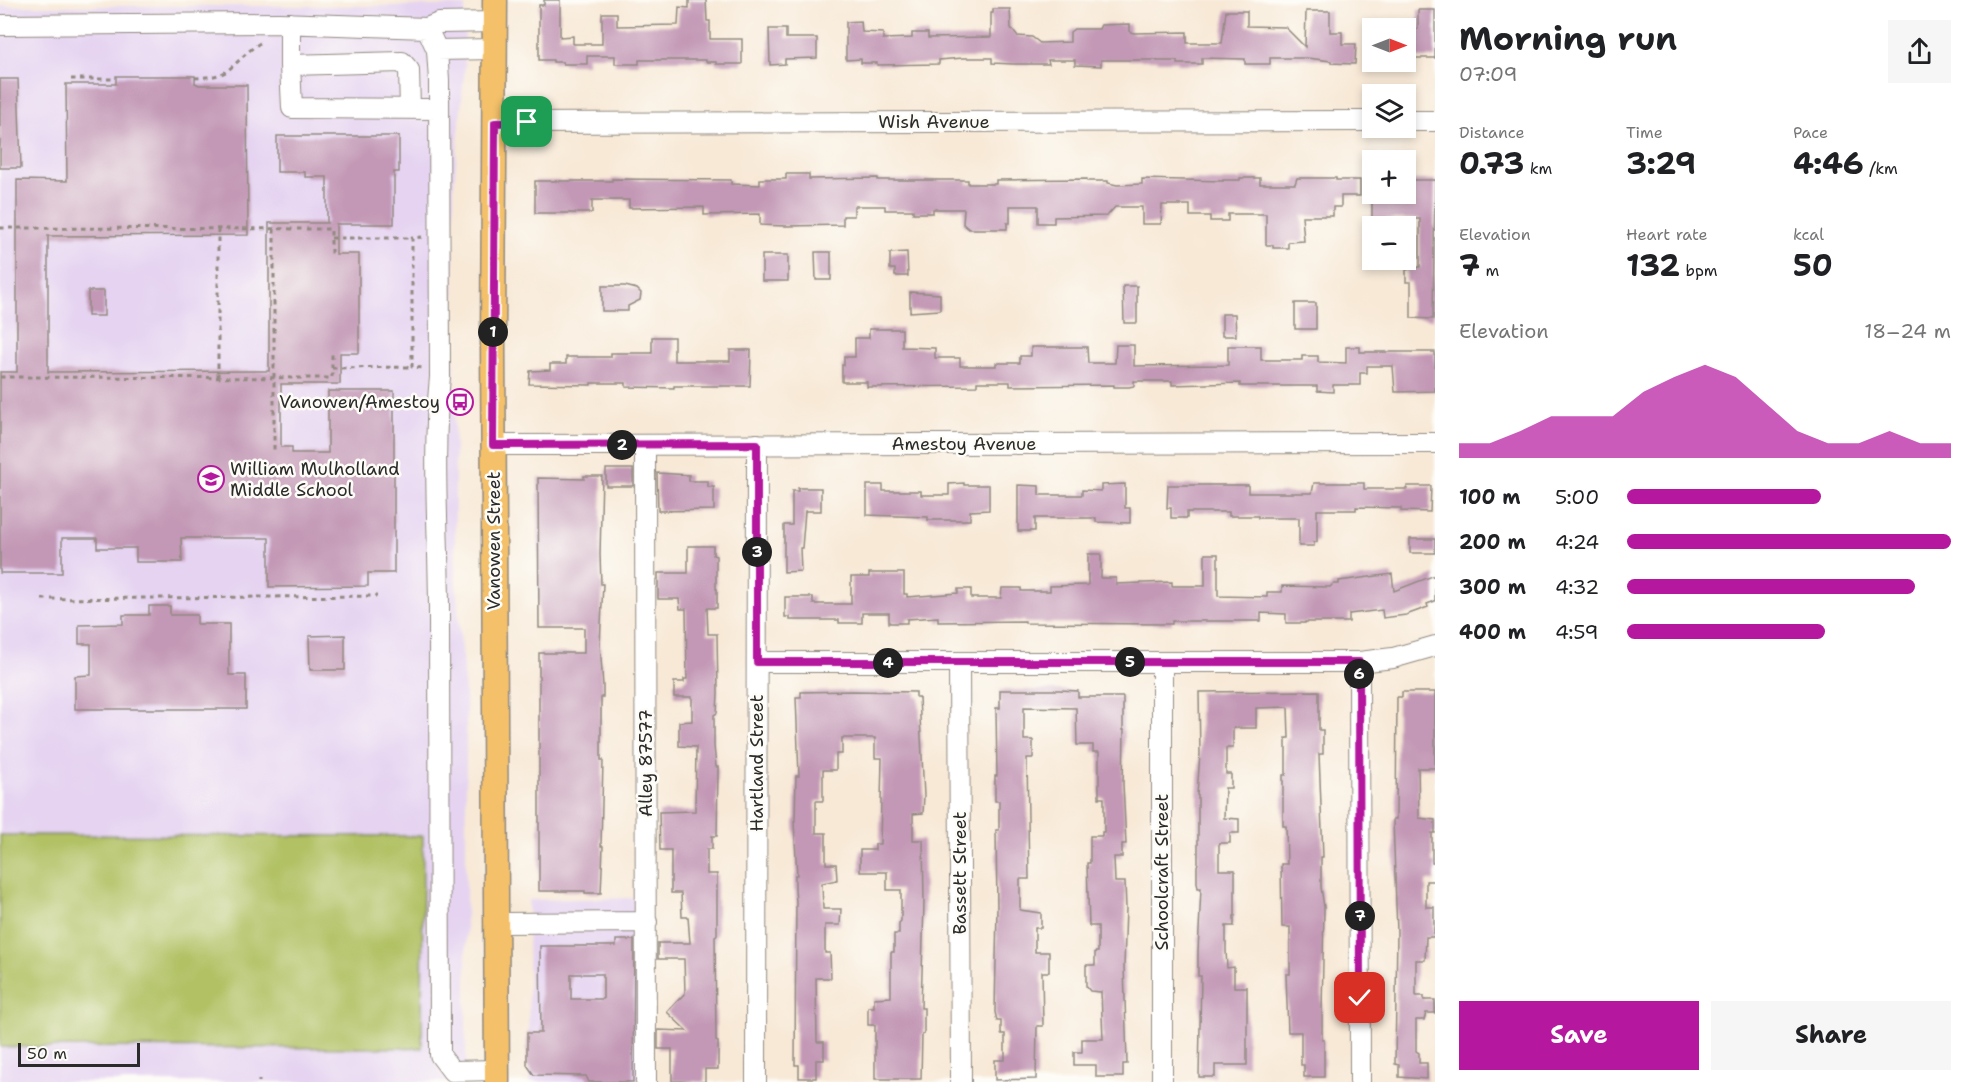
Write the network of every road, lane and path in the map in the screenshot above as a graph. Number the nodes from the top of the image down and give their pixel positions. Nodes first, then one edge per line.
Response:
1 (495, 11) edge
2 (0, 25) edge
3 (427, 28) junction
4 (289, 32) junction
5 (495, 49) junction
6 (437, 50) junction
7 (290, 65) junction
8 (195, 78) dead end
9 (71, 79) dead end
10 (116, 79) dead end
11 (410, 110) junction
12 (439, 110) junction
13 (1362, 121) edge
14 (1416, 121) edge
15 (1435, 121) edge
16 (495, 123) junction
17 (0, 228) edge
18 (218, 229) junction
19 (274, 229) junction
20 (425, 237) dead end
21 (331, 238) junction
22 (412, 238) junction
23 (331, 254) dead end
24 (332, 353) dead end
25 (412, 367) junction
26 (332, 368) junction
27 (423, 368) dead end
28 (0, 377) edge
29 (218, 378) junction
30 (274, 378) junction
31 (1435, 443) edge
32 (757, 444) junction
33 (493, 445) junction
34 (645, 445) junction
35 (274, 452) dead end
36 (377, 596) dead end
37 (42, 599) dead end
38 (1435, 646) edge
39 (757, 662) junction
40 (1162, 662) junction
41 (1359, 662) junction
42 (959, 663) junction
43 (647, 922) junction
44 (496, 923) junction
45 (496, 1076) edge
46 (646, 1082) edge
47 (756, 1082) edge
48 (961, 1082) edge
49 (1162, 1082) edge
50 (1360, 1082) edge

1 - 3 street
1 - 5 main road, Vanowen Street
2 - 4 street
3 - 4 street
3 - 6 street
4 - 7 street
4 - 8 path
5 - 6 street
5 - 16 main road, Vanowen Street
6 - 12 street
7 - 11 street
7 - 11 street
9 - 10 path
11 - 12 street
12 - 45 street
13 - 16 street, Wish Avenue
14 - 15 street
16 - 33 main road, Vanowen Street
17 - 18 path
18 - 19 path
18 - 29 path
19 - 21 path
19 - 30 path
20 - 22 path
21 - 22 path
21 - 23 path
22 - 25 path
24 - 26 path
25 - 26 path
25 - 27 path
26 - 30 path
28 - 29 path
29 - 30 path
30 - 35 path
31 - 32 street, Amestoy Avenue
32 - 34 street, Amestoy Avenue
32 - 39 street, Hartland Street
33 - 34 street, Amestoy Avenue
33 - 44 main road, Vanowen Street
34 - 43 street, Alley 87577
36 - 37 path
38 - 41 street
39 - 42 street
39 - 47 street, Hartland Street
40 - 41 street
40 - 42 street
40 - 49 street, Schoolcraft Street
41 - 50 street
42 - 48 street, Bassett Street
43 - 44 street
43 - 46 street, Alley 87577
44 - 45 main road, Vanowen Street

